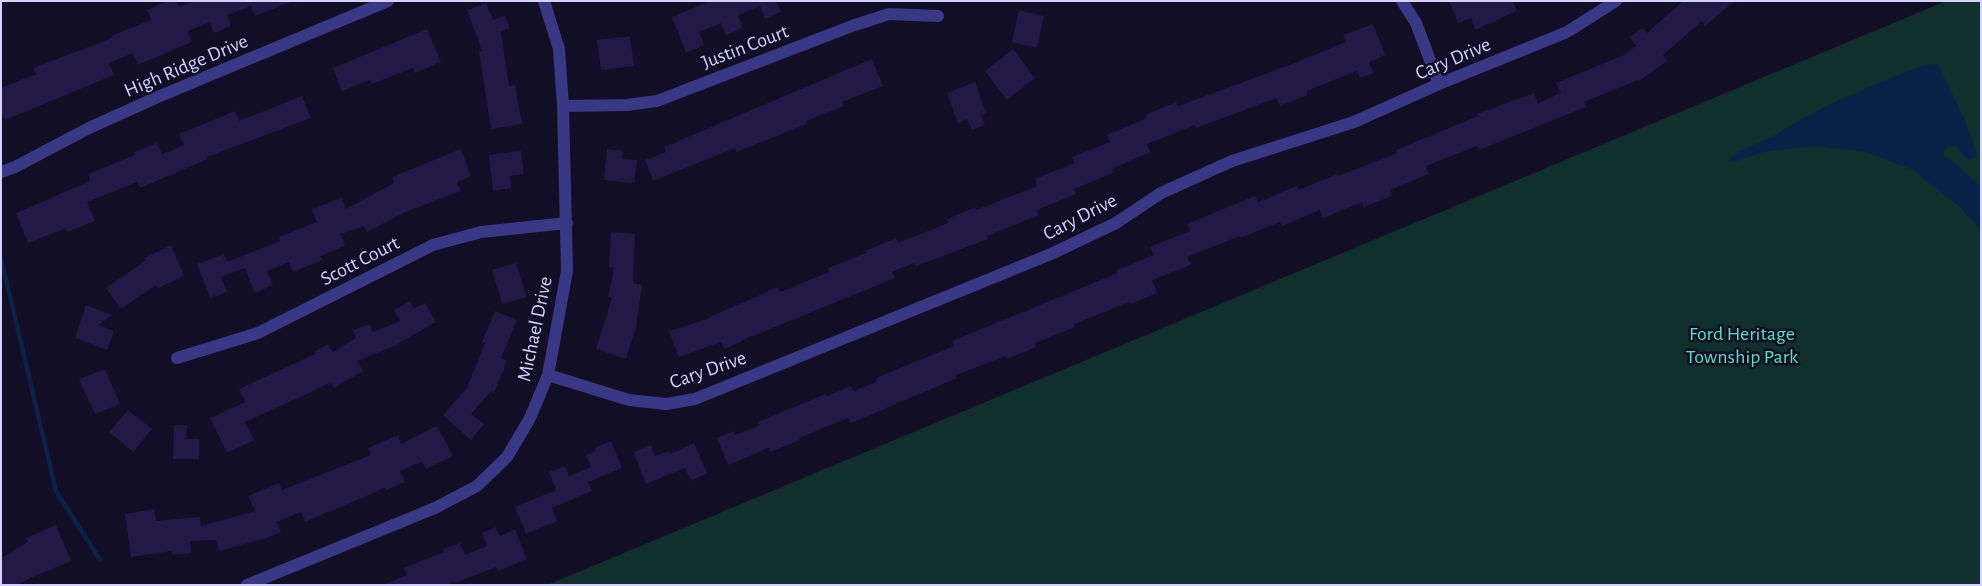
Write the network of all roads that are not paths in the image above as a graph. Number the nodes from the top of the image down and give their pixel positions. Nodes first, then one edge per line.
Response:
1 (388, 1) edge
2 (544, 1) edge
3 (1402, 1) edge
4 (1616, 1) edge
5 (938, 16) dead end
6 (1439, 84) junction
7 (563, 106) junction
8 (1, 172) edge
9 (567, 224) junction
10 (177, 358) dead end
11 (548, 375) junction
12 (247, 585) edge

1 - 8 street, High Ridge Drive
2 - 7 street, Michael Drive
3 - 6 street
4 - 6 street, Cary Drive
5 - 7 street, Justin Court
6 - 11 street, Cary Drive
7 - 9 street, Michael Drive
9 - 10 street, Scott Court
9 - 11 street, Michael Drive
11 - 12 street, Michael Drive

